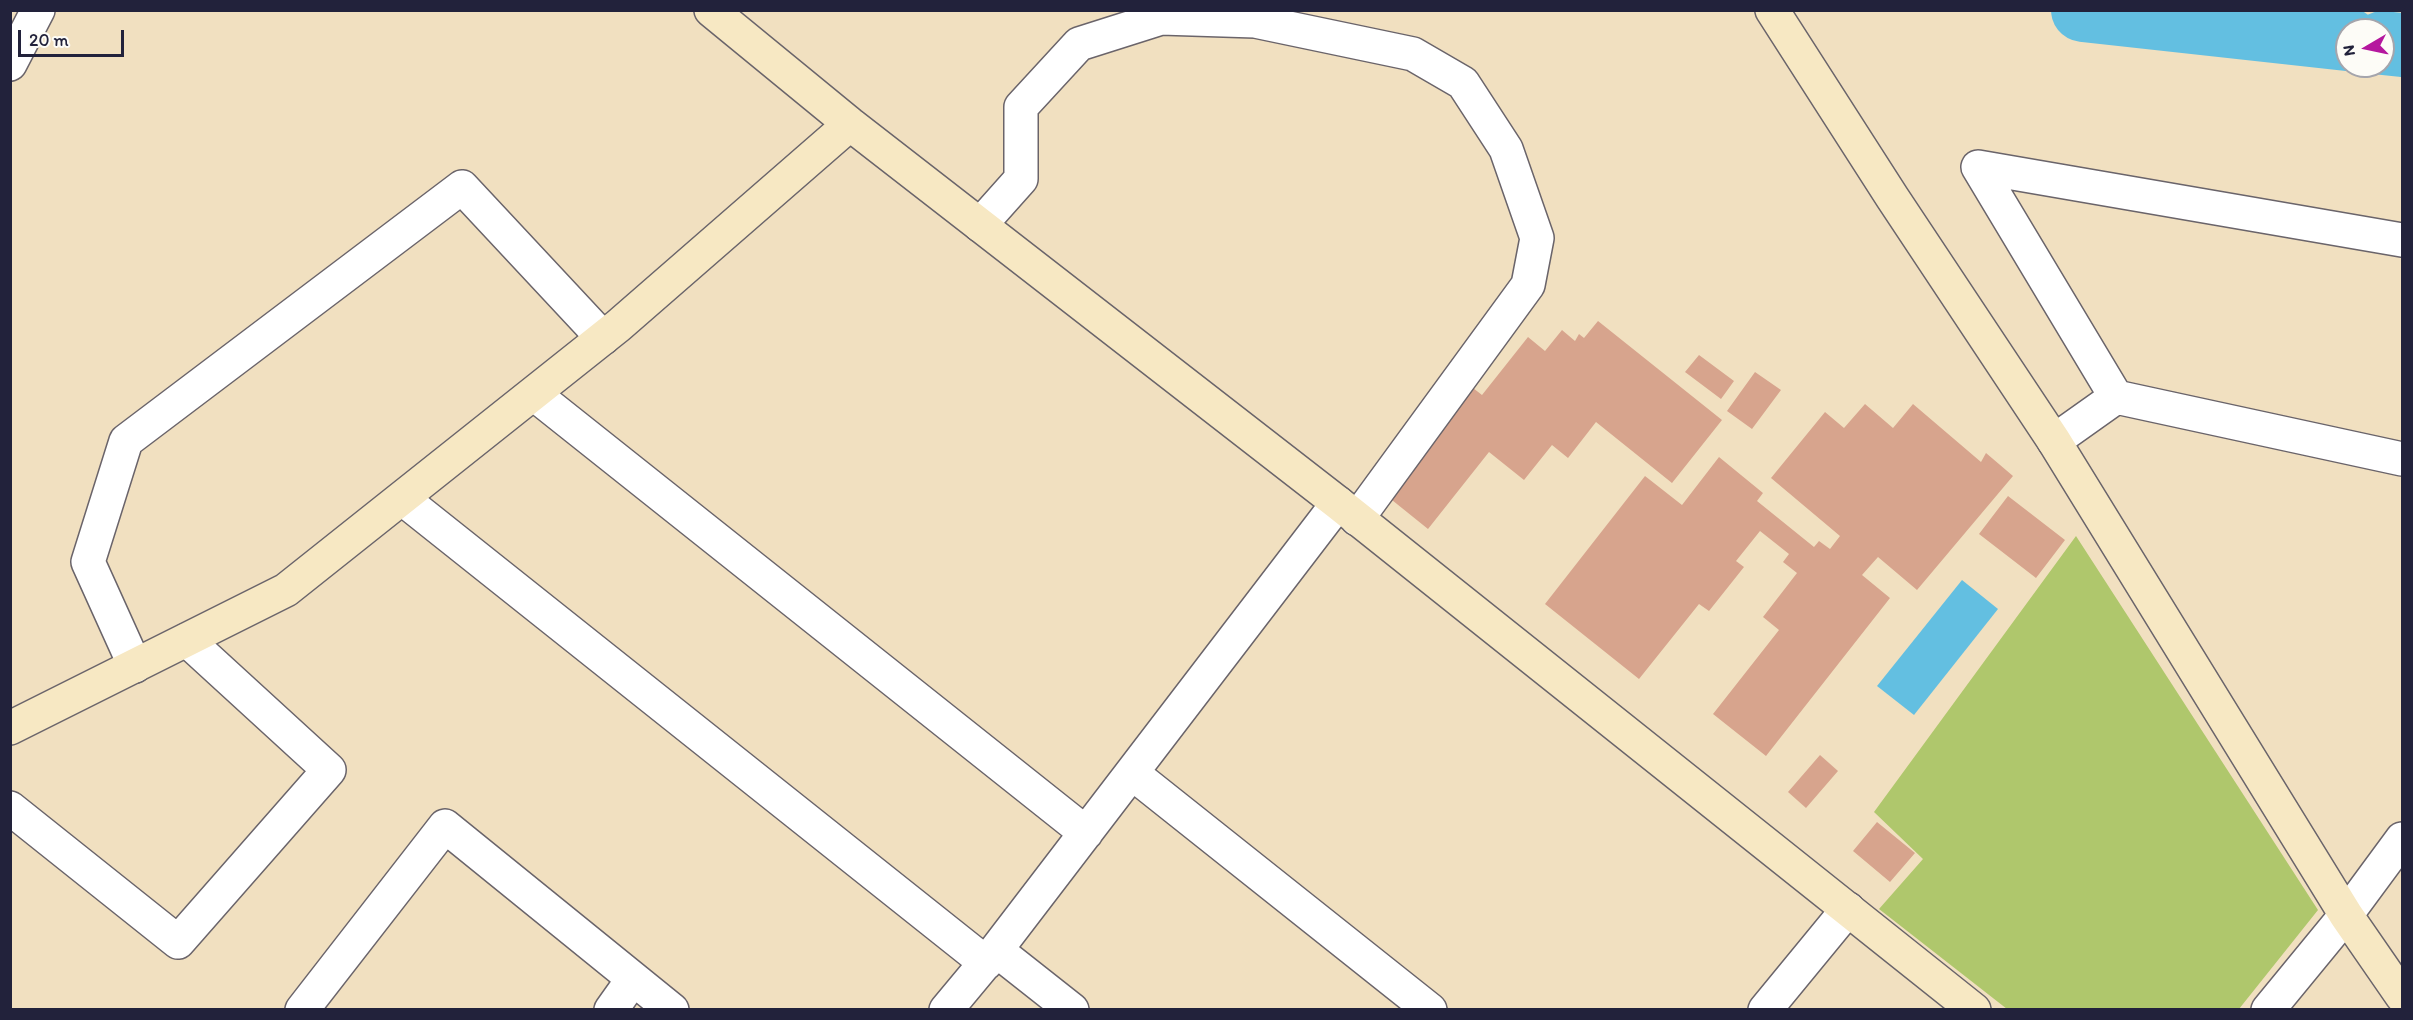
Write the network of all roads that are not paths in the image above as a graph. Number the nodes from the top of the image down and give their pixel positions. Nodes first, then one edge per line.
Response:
1 (38, 10) edge
2 (711, 10) edge
3 (1772, 10) edge
4 (10, 64) edge
5 (850, 124) junction
6 (980, 225) junction
7 (2403, 240) edge
8 (603, 338) junction
9 (534, 394) junction
10 (2116, 397) junction
11 (2054, 441) junction
12 (2403, 459) edge
13 (403, 499) junction
14 (1348, 511) junction
15 (187, 640) junction
16 (135, 666) junction
17 (10, 728) edge
18 (1132, 773) junction
19 (10, 808) edge
20 (1086, 833) junction
21 (2403, 839) edge
22 (1848, 909) junction
23 (2346, 915) junction
24 (991, 957) junction
25 (633, 979) junction
26 (2403, 996) edge
27 (302, 1010) edge
28 (611, 1010) edge
29 (672, 1010) edge
30 (946, 1010) edge
31 (1072, 1010) edge
32 (1430, 1010) edge
33 (1765, 1010) edge
34 (1974, 1010) edge
35 (2268, 1010) edge

1 - 4 street
2 - 5 street
3 - 11 street
5 - 6 street
5 - 8 street
6 - 14 street
6 - 14 street
7 - 10 street
8 - 9 street
8 - 16 street
9 - 13 street
9 - 20 street
10 - 11 street
10 - 12 street
11 - 23 street
13 - 15 street
13 - 24 street
14 - 18 street
14 - 22 street
15 - 16 street
15 - 19 street
16 - 17 street
18 - 20 street
18 - 32 street
20 - 24 street
21 - 23 street
22 - 33 street
22 - 34 street
23 - 26 street
23 - 35 street
24 - 30 street
24 - 31 street
25 - 27 street
25 - 28 street
25 - 29 street

